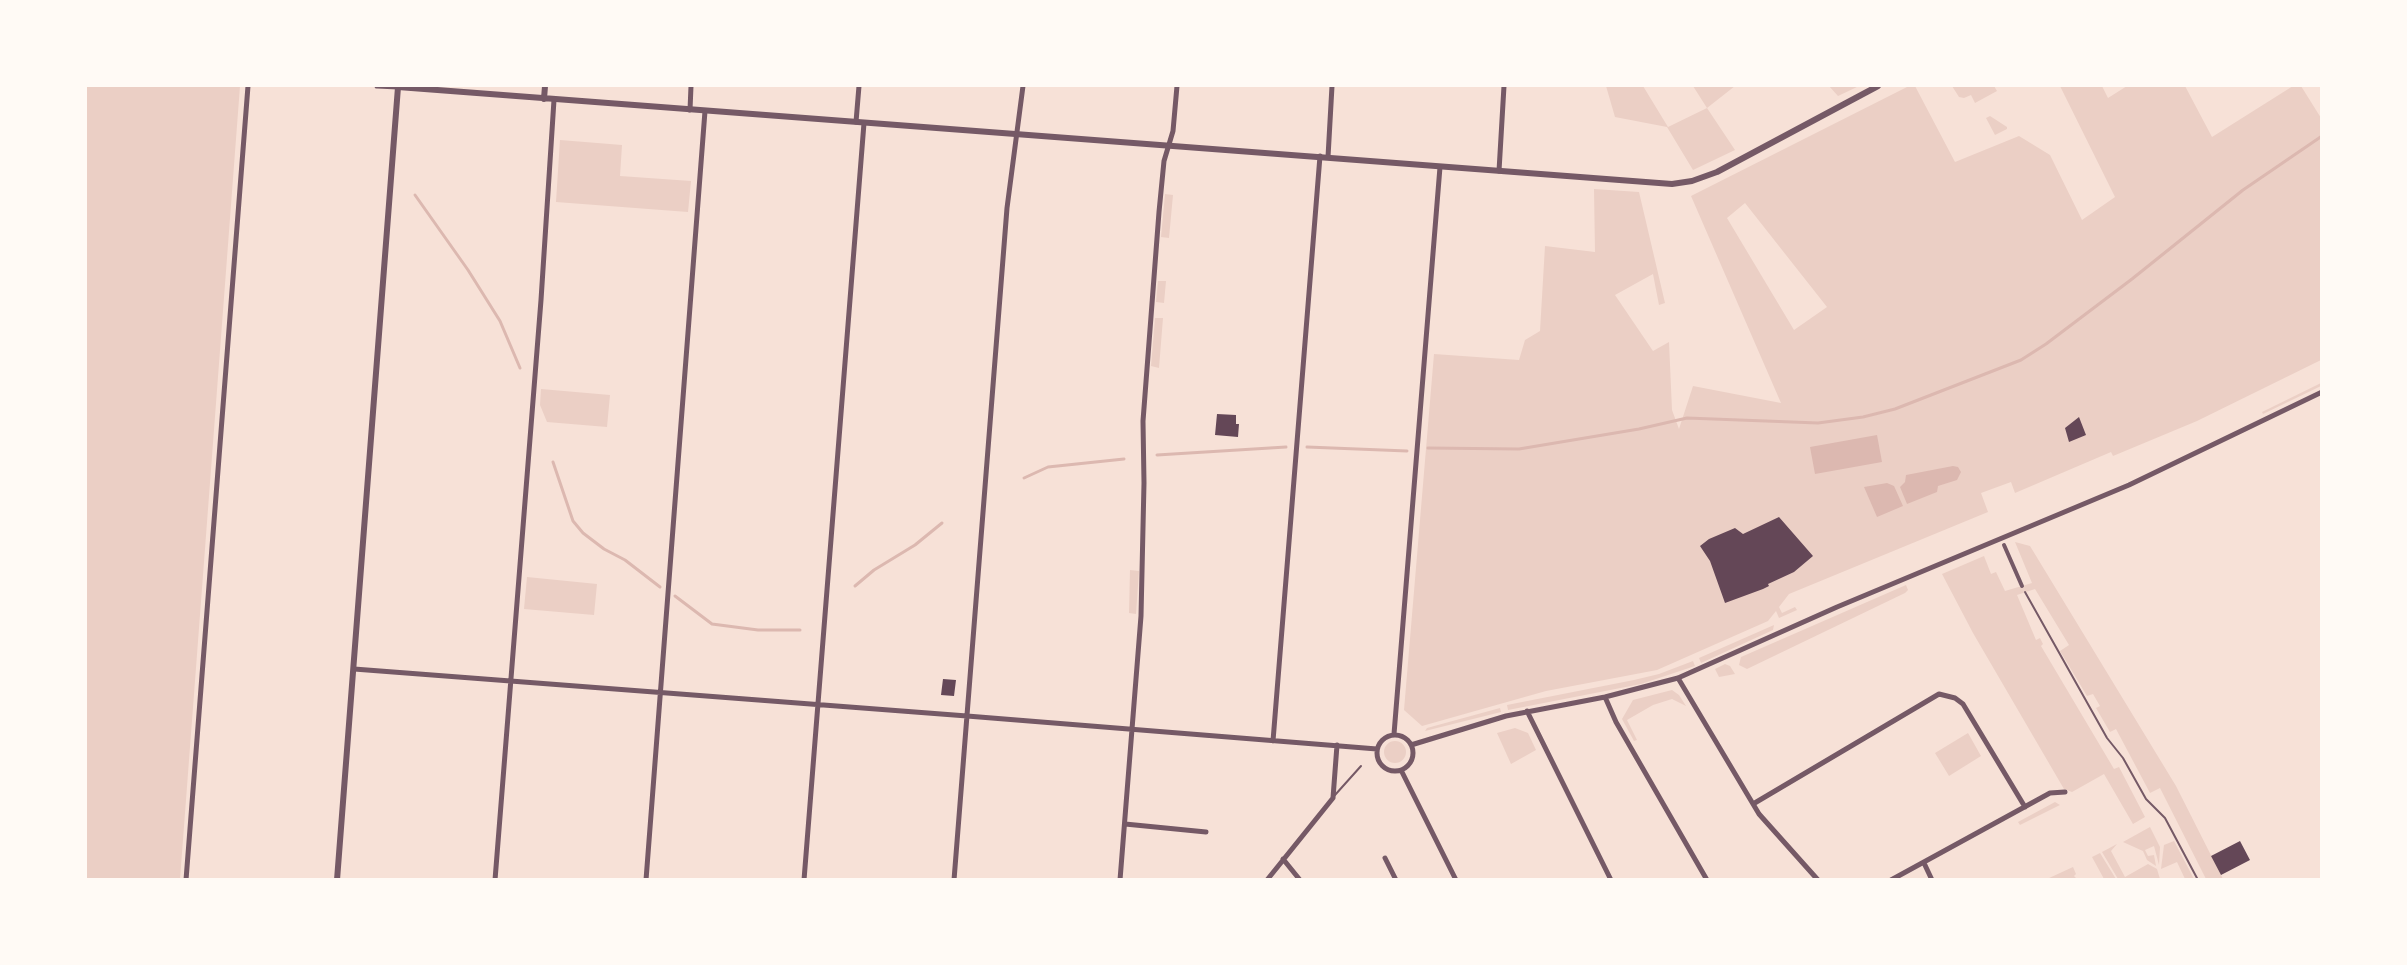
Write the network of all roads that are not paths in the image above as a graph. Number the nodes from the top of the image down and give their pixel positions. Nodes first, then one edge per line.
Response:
1 (248, 86) edge
2 (377, 86) edge
3 (545, 86) edge
4 (691, 86) edge
5 (859, 86) edge
6 (1023, 86) edge
7 (1177, 86) edge
8 (1332, 86) edge
9 (1504, 86) edge
10 (1878, 86) edge
11 (398, 87) junction
12 (544, 99) junction
13 (554, 100) junction
14 (690, 110) junction
15 (705, 111) junction
16 (856, 122) junction
17 (864, 123) junction
18 (1016, 135) junction
19 (1169, 146) junction
20 (1320, 156) junction
21 (1328, 157) junction
22 (1440, 166) junction
23 (1499, 171) junction
24 (2322, 392) edge
25 (2004, 545) dead end
26 (2022, 586) dead end
27 (2025, 592) dead end
28 (354, 669) junction
29 (1678, 678) junction
30 (511, 682) junction
31 (661, 693) junction
32 (1605, 697) junction
33 (819, 705) junction
34 (1527, 711) junction
35 (967, 716) junction
36 (1132, 729) junction
37 (1394, 734) junction
38 (1273, 741) junction
39 (1337, 745) junction
40 (1411, 745) junction
41 (1377, 749) junction
42 (1361, 766) dead end
43 (1401, 770) junction
44 (2065, 792) dead end
45 (1333, 798) junction
46 (1753, 804) junction
47 (2025, 807) junction
48 (1125, 824) junction
49 (1206, 831) dead end
50 (1385, 858) dead end
51 (1283, 859) junction
52 (1924, 863) junction
53 (186, 879) edge
54 (337, 879) edge
55 (495, 879) edge
56 (646, 879) edge
57 (804, 879) edge
58 (954, 879) edge
59 (1120, 879) edge
60 (1267, 879) edge
61 (1300, 879) edge
62 (1396, 879) edge
63 (1456, 879) edge
64 (1611, 879) edge
65 (1707, 879) edge
66 (1818, 879) edge
67 (1891, 879) edge
68 (1932, 879) edge
69 (2198, 879) edge

1 - 53 street
2 - 11 street
3 - 12 street
4 - 14 street
5 - 16 street
6 - 18 street
7 - 19 street
8 - 21 street
9 - 23 street
10 - 23 street
11 - 12 street
11 - 28 street
12 - 13 street
13 - 14 street
13 - 30 street
14 - 15 street
15 - 16 street
15 - 31 street
16 - 17 street
17 - 18 street
17 - 33 street
18 - 19 street
18 - 35 street
19 - 20 street
19 - 36 street
20 - 21 street
20 - 38 street
21 - 22 street
22 - 23 street
22 - 37 street
24 - 29 street
25 - 26 street
27 - 69 lane
28 - 30 street
28 - 54 street
29 - 32 street
29 - 46 street
30 - 31 street
30 - 55 street
31 - 33 street
31 - 56 street
32 - 34 street
32 - 65 street
33 - 35 street
33 - 57 street
34 - 40 street
34 - 64 street
35 - 36 street
35 - 58 street
36 - 38 street
36 - 48 street
37 - 40 street
37 - 41 street
38 - 39 street
39 - 41 street
39 - 45 street
40 - 43 street
41 - 43 street
42 - 45 lane
43 - 63 street
44 - 47 street
45 - 51 street
46 - 47 street
46 - 66 street
47 - 52 street
48 - 49 street
48 - 59 street
50 - 62 street
51 - 60 street
51 - 61 street
52 - 67 street
52 - 68 street

